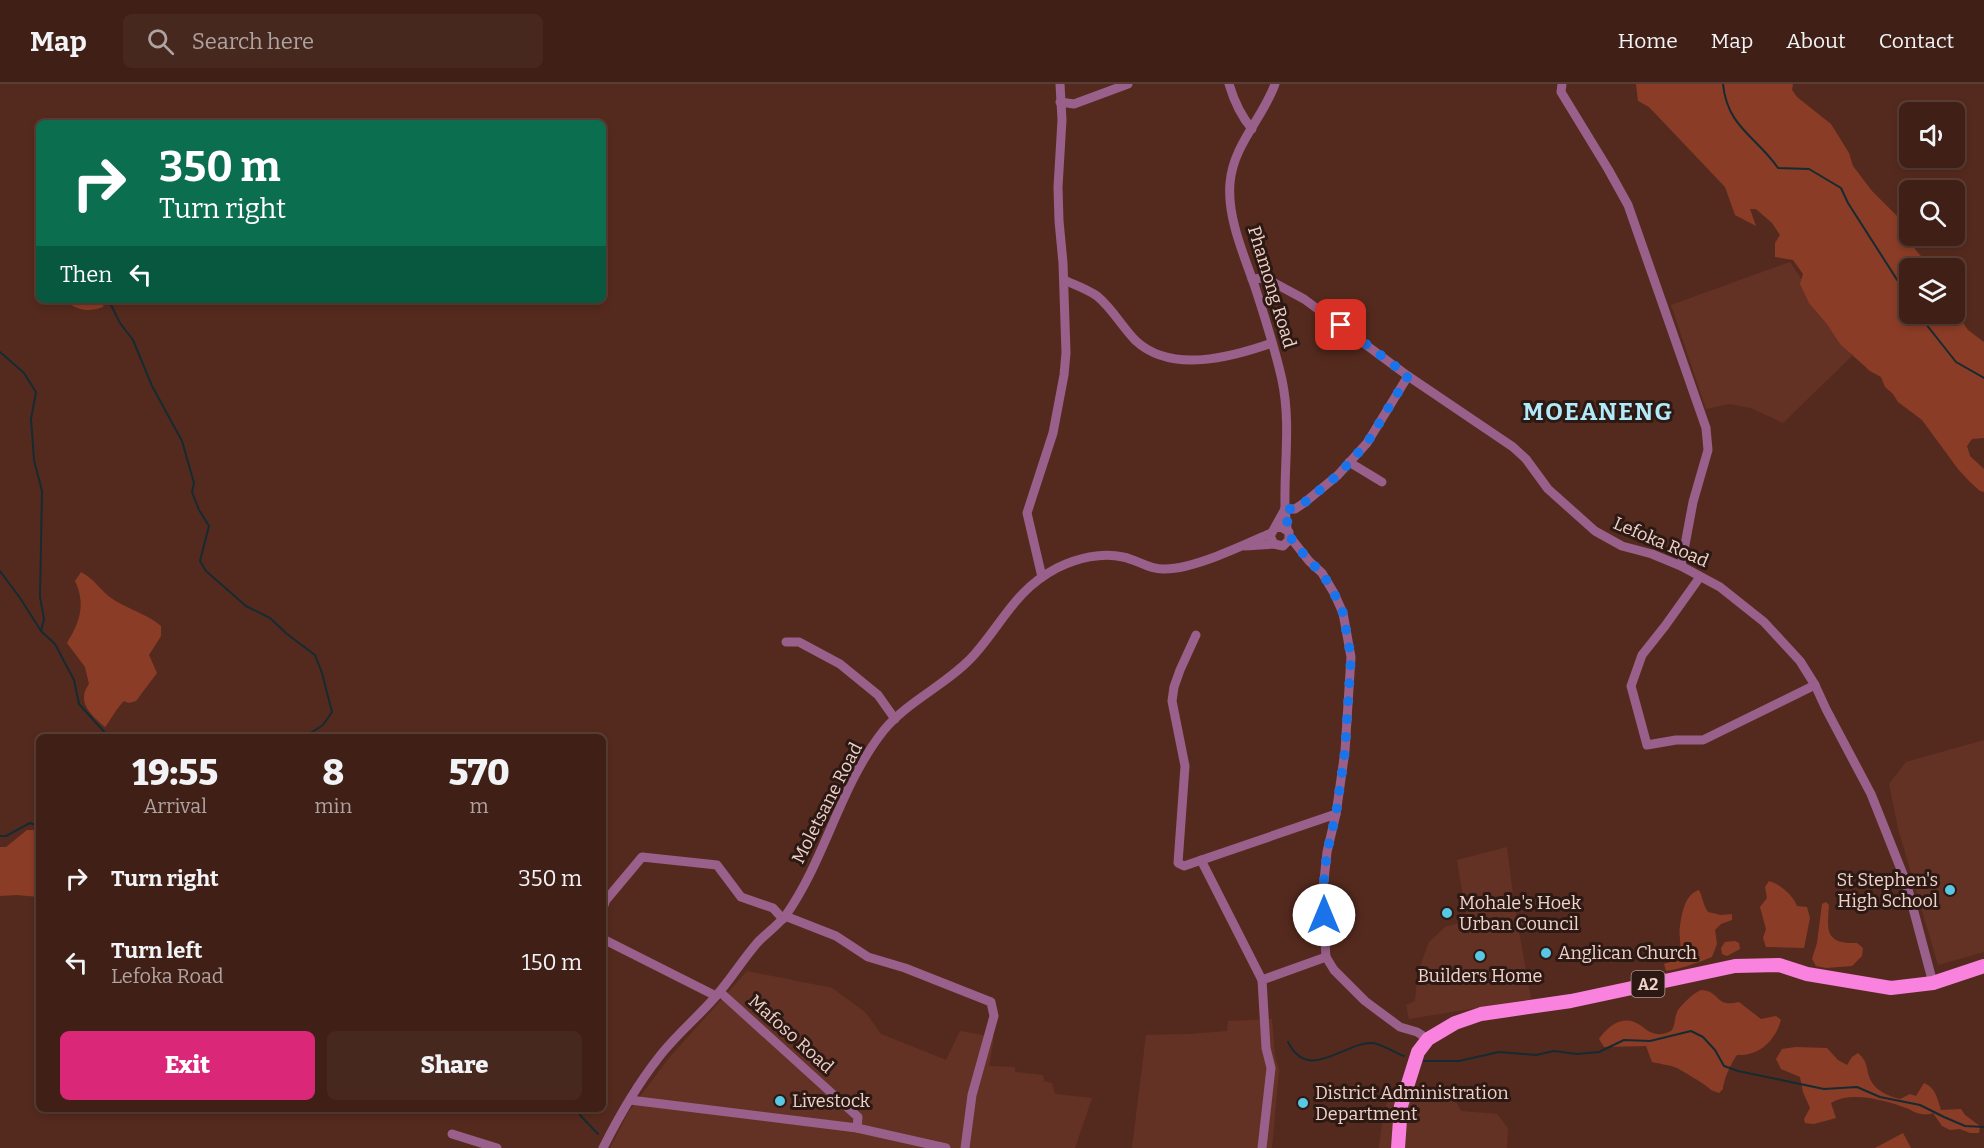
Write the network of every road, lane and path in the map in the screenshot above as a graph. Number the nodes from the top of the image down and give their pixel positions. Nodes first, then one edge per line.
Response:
1 (1060, 84) edge
2 (1128, 84) edge
3 (1229, 84) edge
4 (1275, 84) edge
5 (1562, 84) edge
6 (1060, 102) junction
7 (1252, 129) junction
8 (1252, 279) junction
9 (1064, 280) junction
10 (1272, 343) junction
11 (1408, 376) junction
12 (1349, 462) junction
13 (1382, 482) dead end
14 (1285, 509) junction
15 (1273, 530) junction
16 (1288, 533) junction
17 (1279, 545) junction
18 (1242, 546) junction
19 (1300, 551) junction
20 (1681, 566) junction
21 (1042, 577) junction
22 (1700, 577) junction
23 (1196, 635) dead end
24 (786, 642) dead end
25 (1815, 685) junction
26 (895, 719) junction
27 (1336, 814) junction
28 (1201, 860) junction
29 (606, 900) edge
30 (784, 917) junction
31 (606, 940) edge
32 (1326, 957) junction
33 (1984, 966) edge
34 (1262, 980) junction
35 (1933, 983) junction
36 (718, 994) junction
37 (1428, 1039) junction
38 (630, 1100) junction
39 (857, 1128) junction
40 (452, 1134) dead end
41 (898, 1143) edge
42 (497, 1148) edge
43 (603, 1148) edge
44 (946, 1148) edge
45 (965, 1148) edge
46 (1262, 1148) edge
47 (1398, 1148) edge

1 - 6 street
2 - 6 street
3 - 7 street
4 - 7 street, Phamong Road
5 - 20 street
6 - 9 street
7 - 8 street, Phamong Road
8 - 10 street, Phamong Road
8 - 11 street, Lefoka Road
9 - 10 street
9 - 21 street
10 - 14 street, Phamong Road
11 - 12 street
11 - 20 street, Lefoka Road
12 - 13 street
12 - 14 street
14 - 15 street, Phamong Road
14 - 16 street, Phamong Road
15 - 16 street
15 - 17 street
15 - 18 street, Moletsane Road
16 - 17 street
16 - 19 street
17 - 18 street, Moletsane Road
17 - 19 street, Moletsane Road
18 - 21 street, Moletsane Road
19 - 27 street
20 - 22 street, Lefoka Road
21 - 26 street, Moletsane Road
22 - 25 street, Lefoka Road
22 - 25 street
23 - 28 street
24 - 26 street
25 - 35 street, Lefoka Road
26 - 30 street, Moletsane Road
27 - 28 street
27 - 32 street
28 - 34 street
29 - 30 street
30 - 36 street, Moletsane Road
30 - 45 street
31 - 36 street
32 - 34 street
32 - 37 street
33 - 35 main road, A2
34 - 46 street
35 - 37 main road, A2
36 - 38 street, Moletsane Road
36 - 39 street, Mafoso Road
37 - 47 main road
38 - 39 street
38 - 43 street, Moletsane Road
39 - 41 street
40 - 42 street
41 - 44 street

